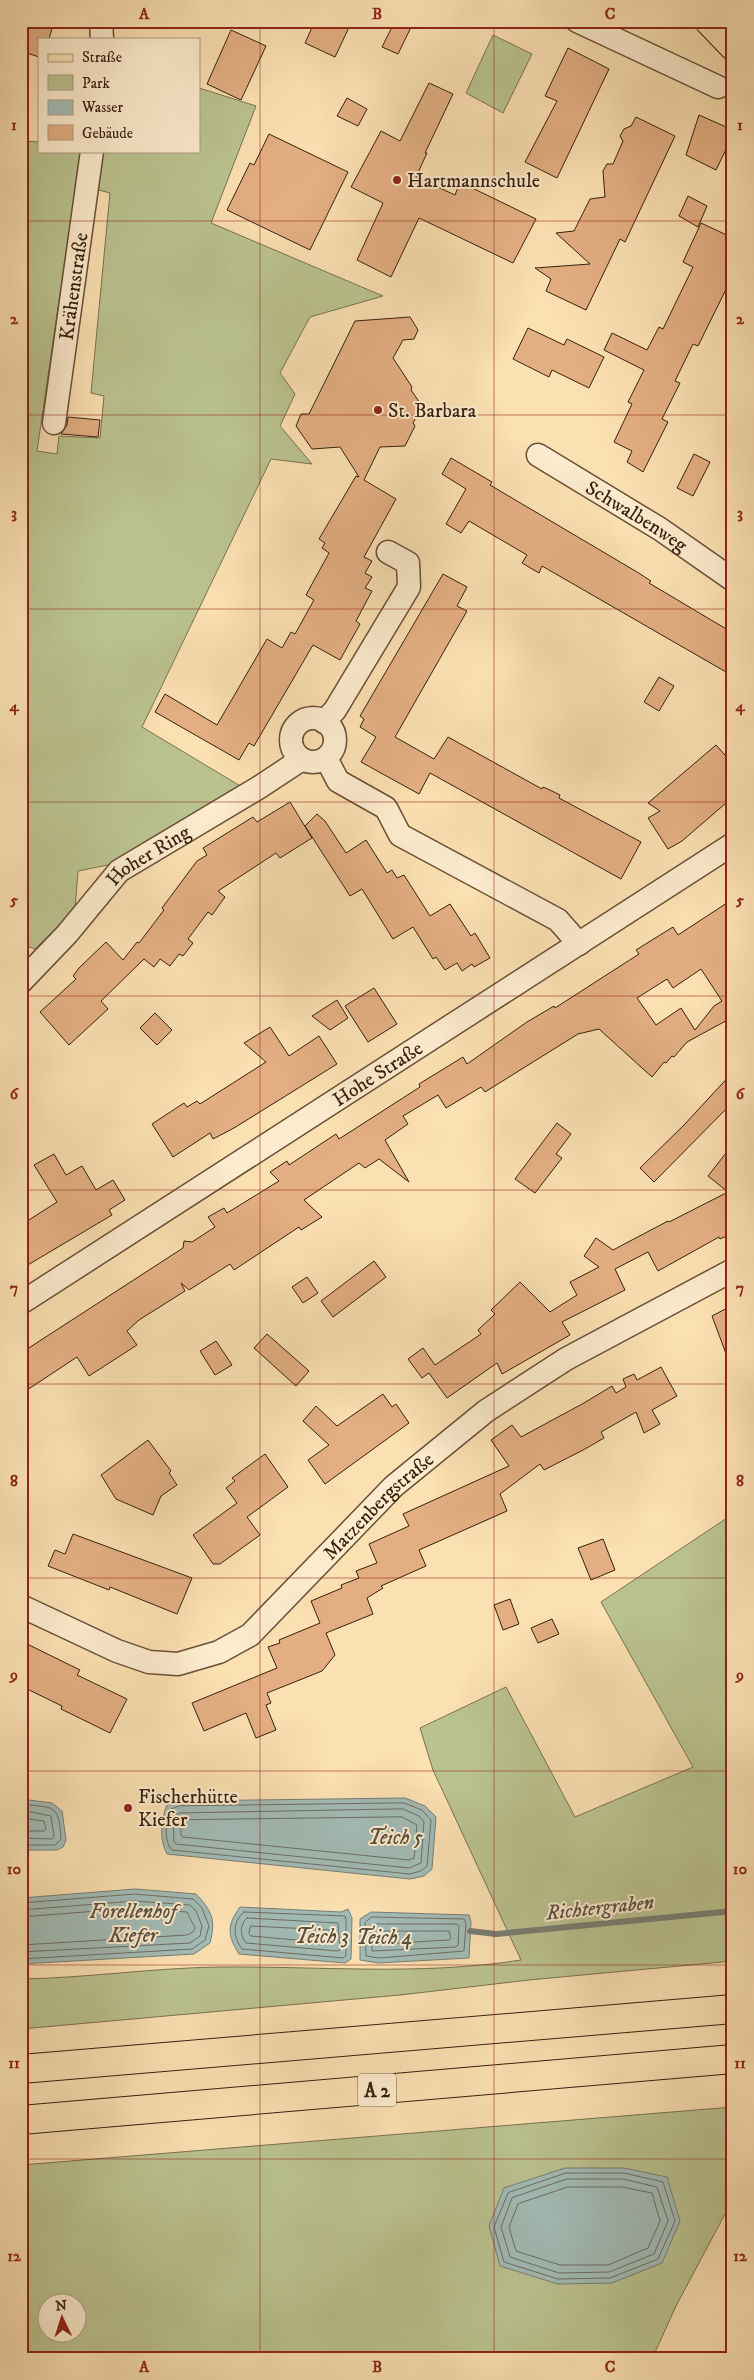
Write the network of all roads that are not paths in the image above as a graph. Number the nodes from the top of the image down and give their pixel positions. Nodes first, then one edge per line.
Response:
1 (101, 21) edge
2 (577, 21) edge
3 (709, 21) edge
4 (102, 38) edge
5 (733, 46) edge
6 (718, 87) dead end
7 (92, 152) edge
8 (54, 424) dead end
9 (538, 455) dead end
10 (388, 552) dead end
11 (733, 580) edge
12 (324, 722) junction
13 (326, 758) junction
14 (302, 759) junction
15 (733, 844) edge
16 (579, 944) junction
17 (21, 982) edge
18 (733, 1270) edge
19 (21, 1303) edge
20 (21, 1606) edge
21 (733, 2009) edge
22 (733, 2059) edge
23 (21, 2068) edge
24 (21, 2120) edge

1 - 4 street
2 - 6 street
3 - 5 main road
7 - 8 street, Krähenstraße
9 - 11 street, Schwalbenweg
10 - 12 street
12 - 13 street
12 - 14 street
13 - 14 street
13 - 16 street
14 - 17 street, Hoher Ring
15 - 16 street, Hohe Straße
16 - 19 street, Hohe Straße
18 - 20 street, Matzenbergstraße
21 - 23 main road
22 - 24 main road, A 2

